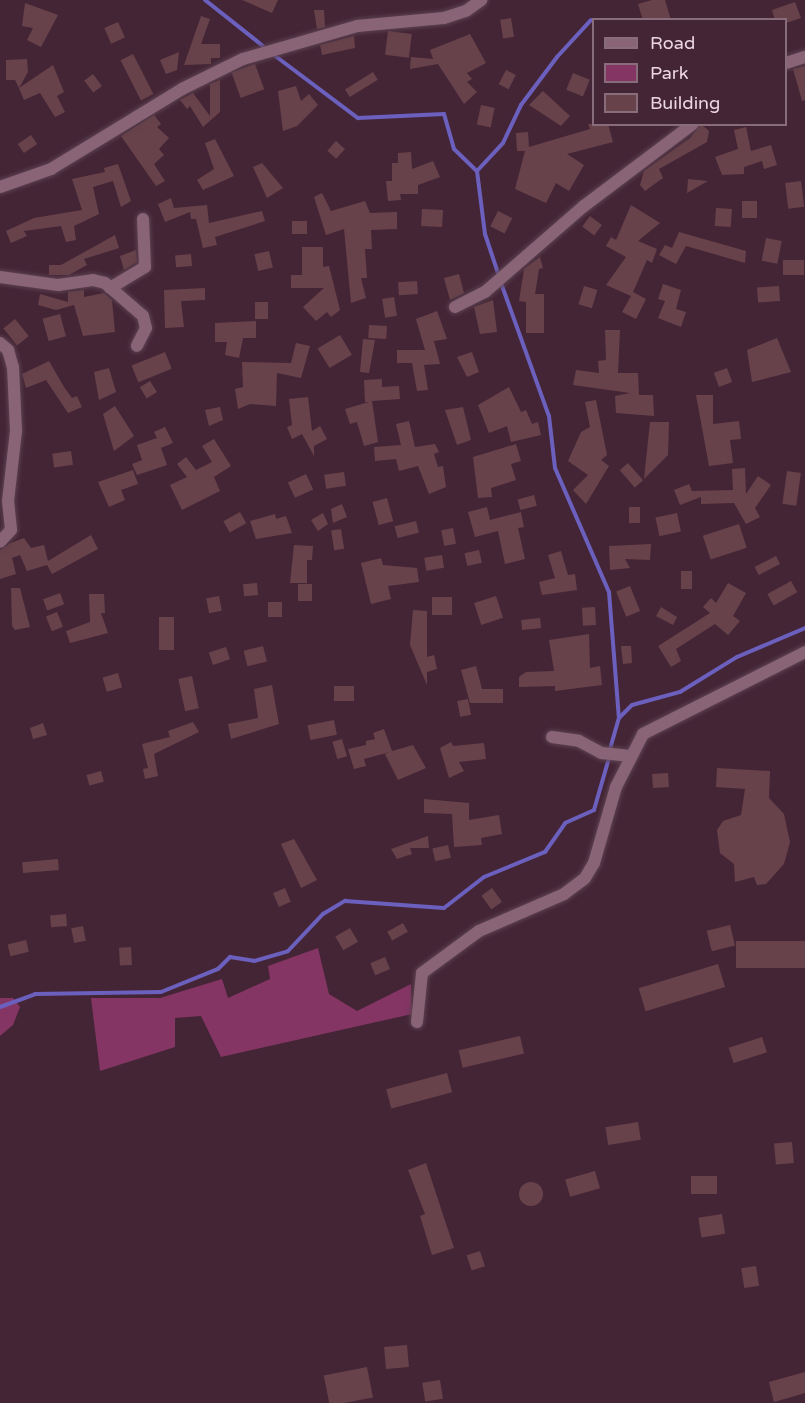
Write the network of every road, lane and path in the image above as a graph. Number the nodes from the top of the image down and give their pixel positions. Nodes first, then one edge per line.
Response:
1 (481, 0) edge
2 (805, 57) edge
3 (787, 63) edge
4 (690, 126) edge
5 (0, 187) edge
6 (143, 219) dead end
7 (0, 277) edge
8 (110, 288) junction
9 (455, 307) dead end
10 (0, 343) edge
11 (137, 346) dead end
12 (0, 542) edge
13 (805, 652) edge
14 (552, 737) dead end
15 (630, 756) junction
16 (417, 1022) dead end

1 - 5 street
2 - 3 street
4 - 9 street
6 - 8 street
7 - 8 street
8 - 11 street
10 - 12 street
13 - 15 street
14 - 15 street
15 - 16 street

